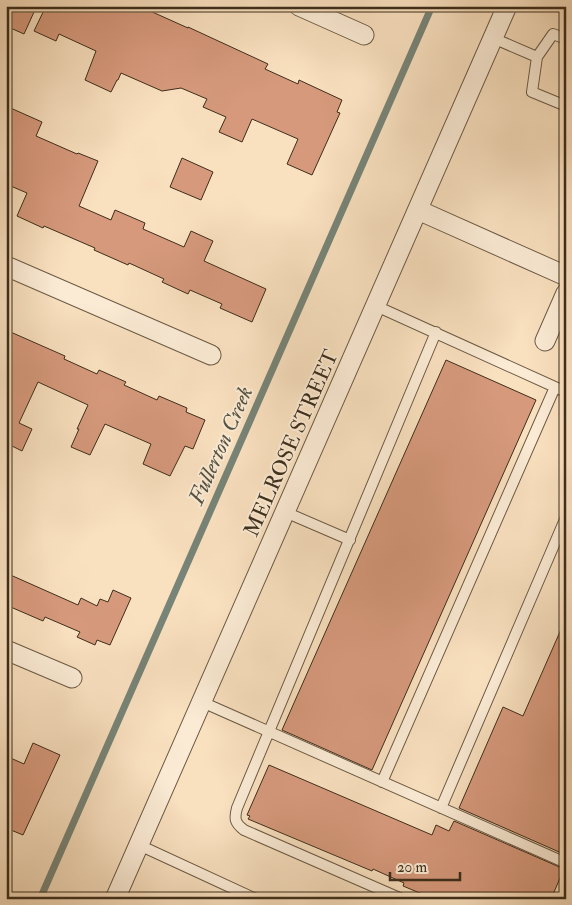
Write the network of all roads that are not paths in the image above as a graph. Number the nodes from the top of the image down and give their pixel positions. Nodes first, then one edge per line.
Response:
1 (299, 6) edge
2 (507, 6) edge
3 (364, 35) dead end
4 (493, 38) junction
5 (566, 39) edge
6 (537, 57) junction
7 (566, 106) edge
8 (418, 210) junction
9 (6, 266) edge
10 (566, 276) edge
11 (566, 293) edge
12 (376, 306) junction
13 (436, 332) junction
14 (545, 341) dead end
15 (211, 355) dead end
16 (555, 387) junction
17 (566, 392) edge
18 (285, 512) junction
19 (566, 518) edge
20 (350, 540) junction
21 (6, 650) edge
22 (72, 678) dead end
23 (202, 702) junction
24 (269, 732) junction
25 (382, 782) junction
26 (441, 808) junction
27 (139, 845) junction
28 (566, 863) edge
29 (115, 899) edge
30 (256, 899) edge
31 (402, 899) edge

1 - 3 street
2 - 4 street, MELROSE STREET
4 - 6 lane
4 - 8 street, MELROSE STREET
5 - 6 lane
6 - 7 lane
8 - 10 street
8 - 12 street, MELROSE STREET
9 - 15 street
11 - 14 street
12 - 13 lane
12 - 18 street, MELROSE STREET
13 - 16 lane
13 - 20 lane
16 - 17 lane
16 - 25 lane
18 - 20 lane
18 - 23 street, MELROSE STREET
19 - 26 lane
20 - 24 lane
21 - 22 street
23 - 24 lane
23 - 27 street, MELROSE STREET
24 - 25 lane
24 - 31 lane
25 - 26 lane
26 - 28 lane
27 - 29 street, MELROSE STREET
27 - 30 lane

